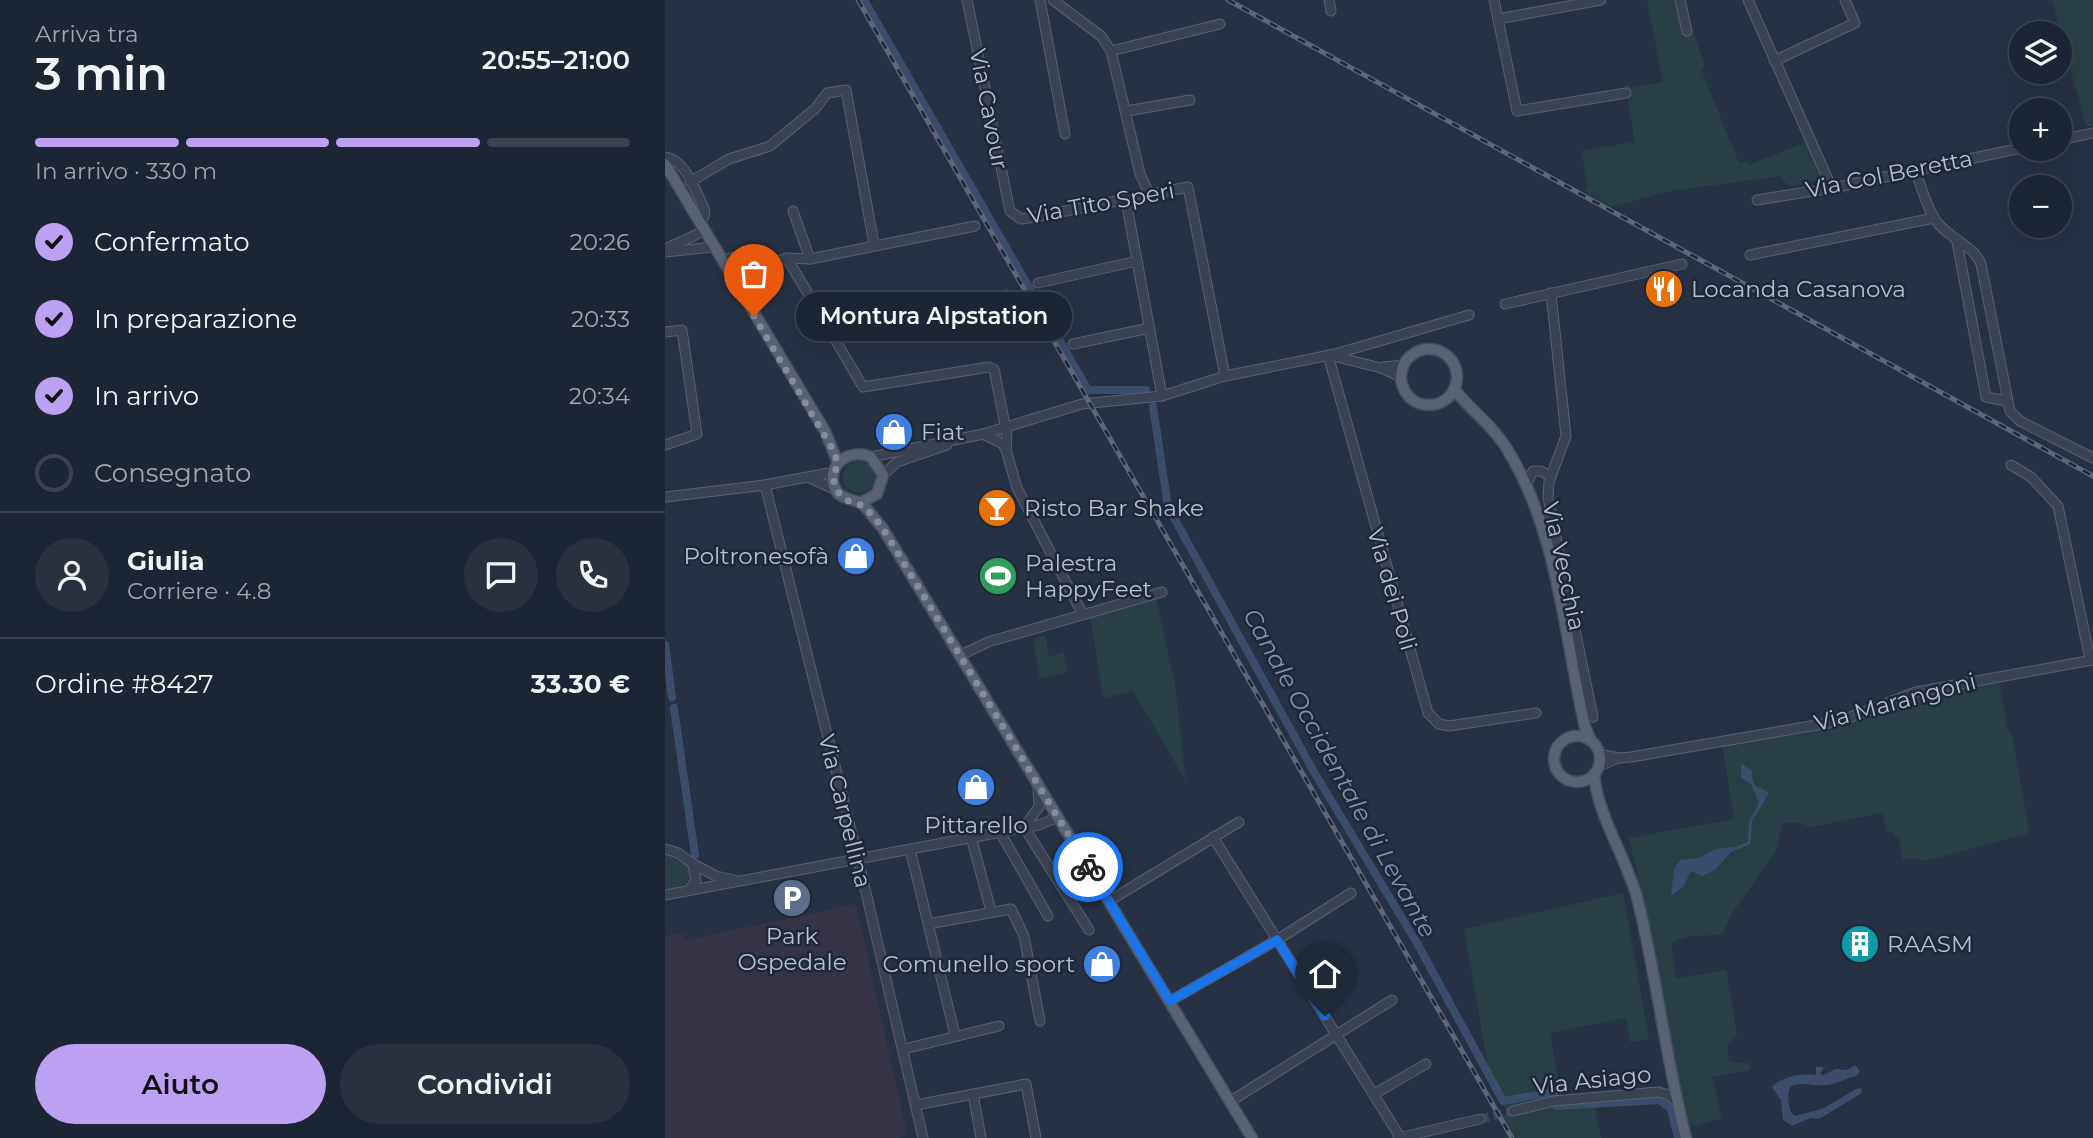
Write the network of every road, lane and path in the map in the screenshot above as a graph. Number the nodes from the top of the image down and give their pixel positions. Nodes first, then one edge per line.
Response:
1 (967, 0) edge
2 (1040, 0) edge
3 (1053, 0) edge
4 (1329, 0) edge
5 (1494, 0) edge
6 (1601, 0) edge
7 (1680, 0) edge
8 (1748, 0) edge
9 (1845, 0) edge
10 (1332, 11) dead end
11 (1498, 19) junction
12 (1220, 24) dead end
13 (1688, 30) dead end
14 (1111, 51) junction
15 (1774, 61) junction
16 (1626, 93) dead end
17 (1190, 100) dead end
18 (1127, 111) junction
19 (2093, 133) edge
20 (1065, 134) dead end
21 (2072, 137) edge
22 (2009, 150) edge
23 (665, 157) edge
24 (665, 164) edge
25 (1915, 170) junction
26 (690, 182) junction
27 (1831, 186) junction
28 (1150, 195) junction
29 (1757, 200) dead end
30 (1126, 201) junction
31 (793, 211) dead end
32 (1015, 217) joint
33 (1934, 218) junction
34 (701, 226) junction
35 (975, 226) dead end
36 (1957, 242) junction
37 (874, 244) junction
38 (713, 247) junction
39 (665, 250) edge
40 (1750, 255) dead end
41 (787, 258) junction
42 (810, 259) junction
43 (722, 261) junction
44 (1137, 261) junction
45 (1682, 264) dead end
46 (750, 267) junction
47 (1038, 283) dead end
48 (1551, 292) junction
49 (741, 294) junction
50 (1007, 295) dead end
51 (1505, 304) dead end
52 (1469, 315) dead end
53 (826, 321) junction
54 (1150, 328) junction
55 (665, 332) edge
56 (1073, 344) dead end
57 (1328, 355) junction
58 (1402, 371) junction
59 (1225, 376) junction
60 (1450, 393) junction
61 (1162, 396) junction
62 (2006, 401) junction
63 (1005, 426) junction
64 (825, 431) junction
65 (983, 434) junction
66 (954, 441) junction
67 (665, 445) edge
68 (1006, 450) junction
69 (850, 454) junction
70 (871, 457) junction
71 (2093, 458) edge
72 (1515, 463) junction
73 (2011, 465) dead end
74 (836, 467) junction
75 (1533, 471) junction
76 (883, 475) junction
77 (805, 477) junction
78 (1551, 477) junction
79 (765, 485) junction
80 (1526, 485) junction
81 (836, 490) junction
82 (665, 495) edge
83 (875, 496) junction
84 (860, 503) junction
85 (882, 527) junction
86 (1162, 592) dead end
87 (1082, 613) junction
88 (961, 655) junction
89 (2092, 659) edge
90 (1537, 713) dead end
91 (1588, 718) junction
92 (1569, 737) junction
93 (1591, 740) junction
94 (1599, 754) junction
95 (1618, 758) junction
96 (1596, 770) junction
97 (1036, 779) junction
98 (1577, 782) junction
99 (1598, 799) junction
100 (1056, 813) junction
101 (1240, 822) dead end
102 (1032, 824) junction
103 (1000, 832) junction
104 (1069, 835) junction
105 (1213, 836) junction
106 (971, 837) junction
107 (665, 849) edge
108 (910, 849) junction
109 (858, 860) junction
110 (693, 864) junction
111 (736, 880) junction
112 (688, 892) junction
113 (1351, 893) dead end
114 (665, 895) edge
115 (1109, 901) junction
116 (992, 911) junction
117 (1048, 916) dead end
118 (928, 924) junction
119 (1089, 930) dead end
120 (1277, 940) junction
121 (1392, 1000) dead end
122 (1170, 1001) junction
123 (1040, 1021) dead end
124 (999, 1026) dead end
125 (955, 1035) junction
126 (1337, 1035) junction
127 (904, 1049) junction
128 (1426, 1064) dead end
129 (1673, 1081) junction
130 (1658, 1092) junction
131 (973, 1094) junction
132 (1374, 1094) junction
133 (1231, 1101) junction
134 (1677, 1102) junction
135 (916, 1105) junction
136 (1513, 1111) tunnel mouth
137 (1480, 1119) tunnel mouth
138 (923, 1138) edge
139 (981, 1138) edge
140 (1036, 1138) edge
141 (1253, 1138) edge
142 (1398, 1138) edge
143 (1686, 1138) edge

1 - 32 street, Via Cavour
2 - 20 street
3 - 14 street
4 - 10 street
5 - 11 street
6 - 11 street
7 - 13 street
8 - 15 street
9 - 15 street
11 - 16 street
12 - 14 street
14 - 18 street
15 - 27 street
17 - 18 street
18 - 28 street
19 - 21 street
22 - 25 street, Via Col Beretta
23 - 26 street
24 - 34 main road
25 - 27 street, Via Col Beretta
25 - 33 street
26 - 34 street
26 - 37 street
27 - 29 street, Via Col Beretta
28 - 30 street, Via Tito Speri
28 - 59 street, Via Tito Speri
30 - 32 street, Via Tito Speri
30 - 44 street
31 - 42 street
33 - 36 street
33 - 40 street
34 - 38 main road
34 - 39 street
35 - 37 street
36 - 62 street
36 - 62 street
37 - 42 street
38 - 39 street
38 - 43 main road
41 - 42 street
41 - 46 street
41 - 53 street
43 - 46 street
43 - 49 main road
44 - 47 street
44 - 54 street
45 - 48 street
46 - 49 street
48 - 51 street
48 - 78 street, Via Vecchia
49 - 64 main road
50 - 53 street
52 - 57 street
53 - 63 street
54 - 56 street
54 - 61 street
55 - 67 street
57 - 58 street
57 - 59 street
57 - 90 street, Via dei Poli
58 - 60 main road
58 - 60 main road
59 - 61 street
60 - 72 main road
61 - 63 street
62 - 71 street
63 - 65 street
63 - 68 street
64 - 69 main road
64 - 74 main road
65 - 66 street
65 - 68 street
66 - 70 street
66 - 76 street
68 - 87 street
69 - 70 main road
69 - 74 main road
70 - 76 main road
72 - 75 street
72 - 80 main road
73 - 89 street, Via Marangoni
74 - 77 street
74 - 81 main road
75 - 78 street
75 - 80 street
76 - 83 main road
77 - 79 street
77 - 81 street
78 - 91 street, Via Vecchia
79 - 82 street
79 - 109 street, Via Carpellina
80 - 91 main road
81 - 84 main road
83 - 84 main road
83 - 85 main road
84 - 85 main road
85 - 88 main road
86 - 87 street
87 - 88 street
88 - 97 main road
89 - 95 street, Via Marangoni
91 - 92 main road
91 - 93 main road
92 - 93 main road
92 - 98 main road
93 - 94 main road
94 - 95 street, Via Marangoni
94 - 96 main road
95 - 96 street, Via Marangoni
96 - 98 main road
96 - 99 main road
97 - 100 main road
97 - 102 street
98 - 99 main road
99 - 129 main road
100 - 102 street
100 - 104 main road
101 - 105 street
102 - 103 street
102 - 104 street
102 - 119 street
103 - 106 street
103 - 117 street
104 - 115 main road
105 - 115 street
105 - 120 street
106 - 108 street
106 - 116 street
107 - 110 street
108 - 109 street
108 - 118 street
109 - 111 street
109 - 127 street, Via Carpellina
110 - 111 street
110 - 112 street
111 - 112 street
112 - 114 street
113 - 120 street
115 - 122 main road
116 - 118 street
116 - 123 street
118 - 125 street
120 - 122 street
120 - 126 street
121 - 126 street
122 - 133 main road
124 - 125 street
125 - 127 street
126 - 132 street
126 - 133 street
127 - 135 street, Via Carpellina
128 - 132 street
129 - 130 street, Via Asiago
129 - 134 main road
130 - 134 street, Via Asiago
130 - 136 street, Via Asiago
131 - 135 street
131 - 139 street
131 - 140 street
132 - 142 street
133 - 141 main road
134 - 143 main road, Via Asiago
135 - 138 street, Via Carpellina
137 - 142 street

